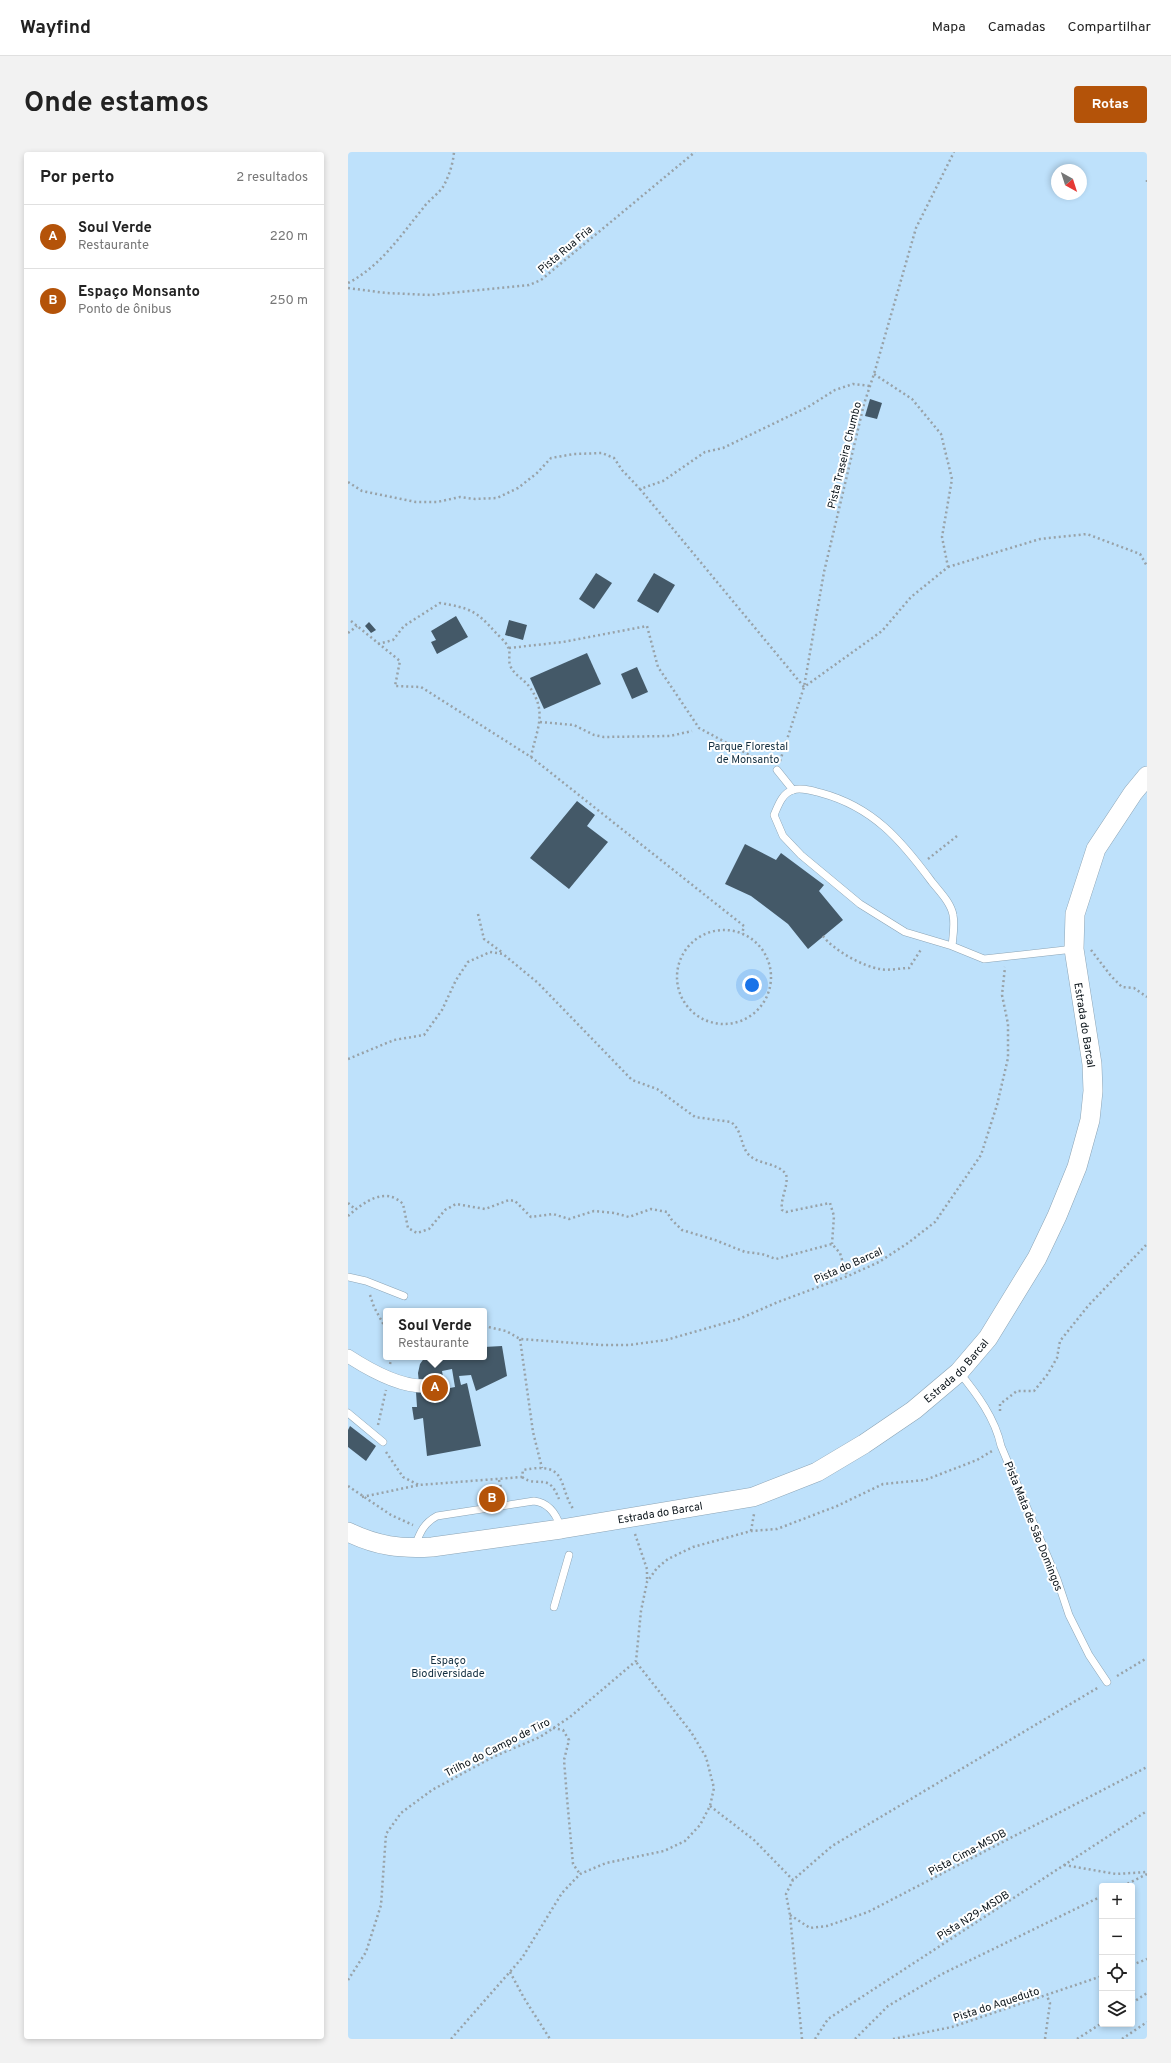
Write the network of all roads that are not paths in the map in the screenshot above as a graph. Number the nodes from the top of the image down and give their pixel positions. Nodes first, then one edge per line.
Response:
1 (777, 770) road end
2 (1147, 776) edge
3 (793, 790) junction
4 (952, 946) junction
5 (1074, 949) junction
6 (348, 1277) edge
7 (404, 1296) dead end
8 (348, 1356) edge
9 (959, 1372) junction
10 (425, 1386) dead end
11 (348, 1413) edge
12 (383, 1442) dead end
13 (561, 1529) junction
14 (348, 1532) edge
15 (414, 1548) junction
16 (570, 1554) dead end
17 (554, 1607) dead end
18 (1107, 1682) road end

1 - 3 lane
2 - 5 street, Estrada do Barcal
3 - 4 lane
3 - 4 lane
4 - 5 lane
5 - 9 street, Estrada do Barcal
6 - 7 lane
8 - 10 street
9 - 13 street, Estrada do Barcal
9 - 18 lane, Pista Mata de São Domingos
11 - 12 lane
13 - 15 street, Estrada do Barcal
13 - 15 lane
14 - 15 street, Estrada do Barcal
16 - 17 lane

